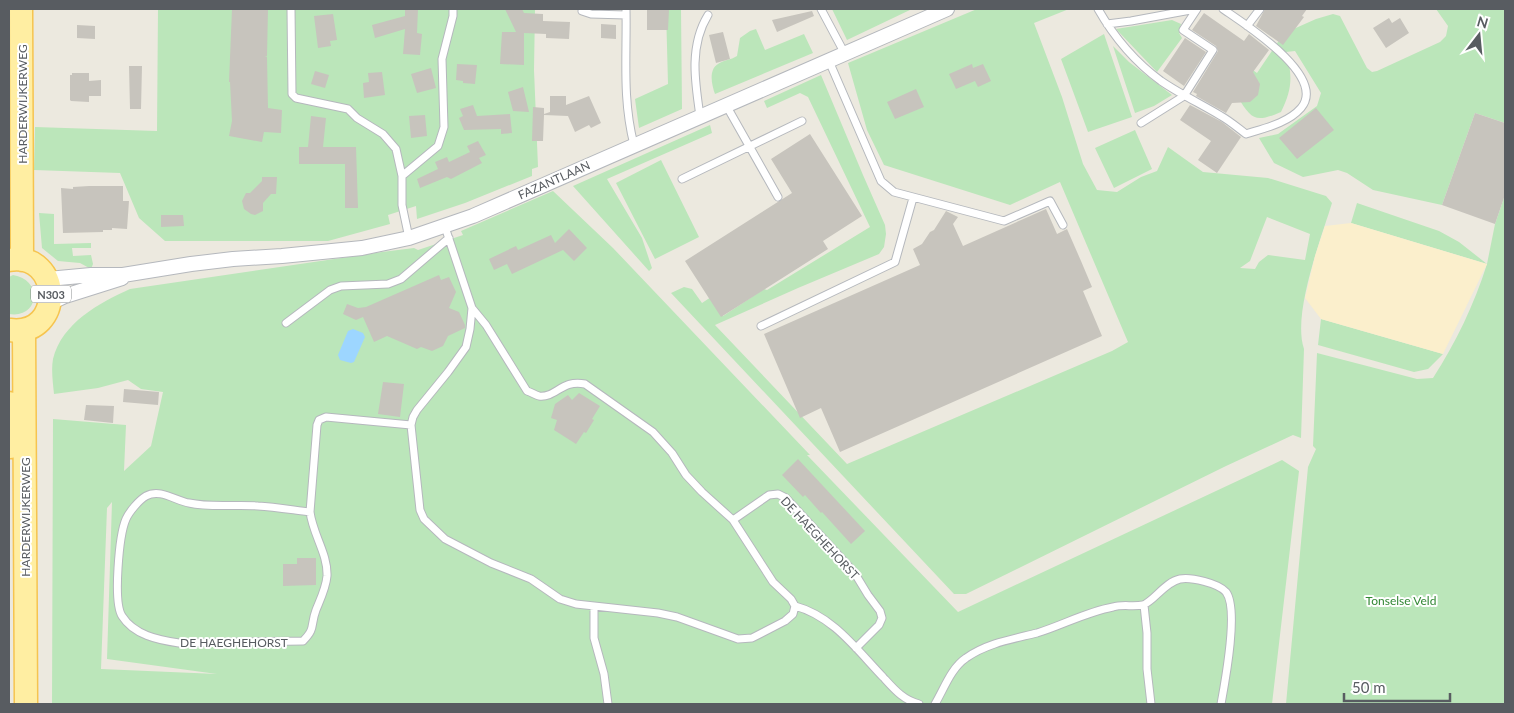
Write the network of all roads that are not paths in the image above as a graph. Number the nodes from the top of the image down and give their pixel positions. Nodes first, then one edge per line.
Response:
1 (21, 9) edge
2 (291, 9) edge
3 (453, 9) edge
4 (821, 9) edge
5 (947, 9) edge
6 (1098, 9) edge
7 (1197, 9) edge
8 (1223, 9) edge
9 (1260, 9) edge
10 (582, 11) dead end
11 (626, 12) edge
12 (708, 15) dead end
13 (1107, 24) junction
14 (1247, 26) junction
15 (845, 54) junction
16 (829, 60) junction
17 (1184, 96) junction
18 (726, 105) junction
19 (700, 116) junction
20 (802, 122) dead end
21 (1141, 123) dead end
22 (634, 145) junction
23 (749, 147) junction
24 (402, 176) junction
25 (682, 179) dead end
26 (778, 197) dead end
27 (913, 198) junction
28 (1063, 225) dead end
29 (447, 233) junction
30 (410, 238) junction
31 (16, 260) edge
32 (139, 272) junction
33 (48, 280) junction
34 (50, 303) junction
35 (472, 308) junction
36 (286, 323) dead end
37 (761, 326) dead end
38 (16, 330) edge
39 (9, 403) edge
40 (411, 425) junction
41 (310, 512) junction
42 (734, 520) junction
43 (1144, 604) junction
44 (594, 606) junction
45 (795, 606) junction
46 (856, 648) junction
47 (14, 704) edge
48 (26, 704) edge
49 (608, 704) edge
50 (919, 704) edge
51 (935, 704) edge
52 (1151, 704) edge
53 (1221, 704) edge

1 - 31 main road, HARDERWIJKERWEG / N303
2 - 24 lane
3 - 24 lane
4 - 15 lane
5 - 15 street, FAZANTLAAN
6 - 13 lane
7 - 13 lane
7 - 17 lane
8 - 14 lane
9 - 14 lane
10 - 11 lane
11 - 22 lane
12 - 19 lane
13 - 17 lane
14 - 17 lane
15 - 16 street, FAZANTLAAN
16 - 18 street, FAZANTLAAN
16 - 27 lane
17 - 21 lane
18 - 19 street, FAZANTLAAN
18 - 23 lane
19 - 22 street, FAZANTLAAN
20 - 23 lane
22 - 29 street, FAZANTLAAN
23 - 25 lane
23 - 26 lane
24 - 30 lane
27 - 28 lane
27 - 37 lane
29 - 30 street, FAZANTLAAN
29 - 35 lane
29 - 36 lane
30 - 32 street, FAZANTLAAN
31 - 33 main road, N303
32 - 33 street, FAZANTLAAN
32 - 34 street, FAZANTLAAN
33 - 34 main road, N303
34 - 38 main road, N303
35 - 40 lane
35 - 42 lane
38 - 48 main road, HARDERWIJKERWEG / N303
39 - 47 main road, HARDERWIJKERWEG
40 - 41 lane, DE HAEGHEHORST
40 - 44 lane
41 - 41 lane, DE HAEGHEHORST
42 - 45 lane
42 - 46 lane, DE HAEGHEHORST
43 - 51 lane
43 - 52 lane
43 - 53 lane
44 - 45 lane
44 - 49 lane
45 - 46 lane
46 - 50 lane

